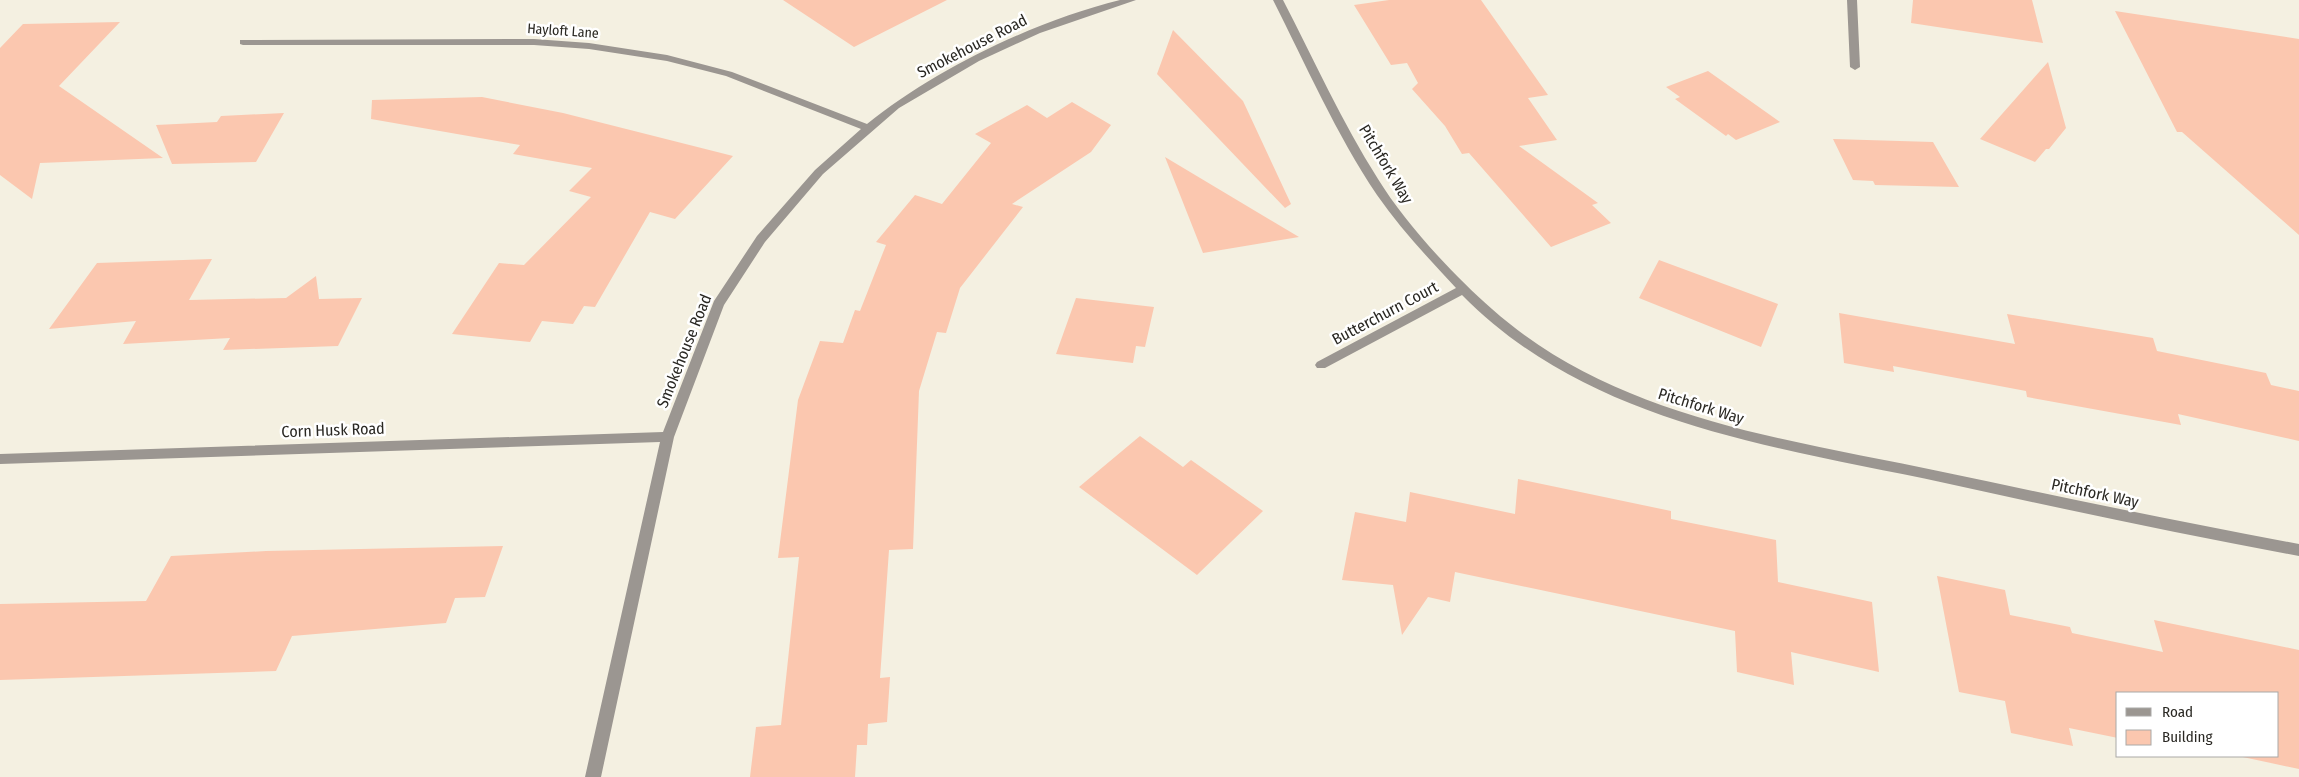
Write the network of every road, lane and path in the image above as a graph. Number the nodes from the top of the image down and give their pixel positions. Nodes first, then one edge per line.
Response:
1 (1131, 0) edge
2 (1278, 0) edge
3 (1852, 0) edge
4 (243, 42) dead end
5 (1855, 67) dead end
6 (868, 128) junction
7 (1464, 289) junction
8 (1321, 365) dead end
9 (668, 437) junction
10 (0, 459) edge
11 (2299, 550) edge
12 (593, 777) edge

1 - 6 street, Smokehouse Road
2 - 7 street, Pitchfork Way
3 - 5 street
4 - 6 street, Hayloft Lane
6 - 9 street, Smokehouse Road
7 - 8 street, Butterchurn Court
7 - 11 street, Pitchfork Way
9 - 10 street, Corn Husk Road
9 - 12 street, Smokehouse Road

